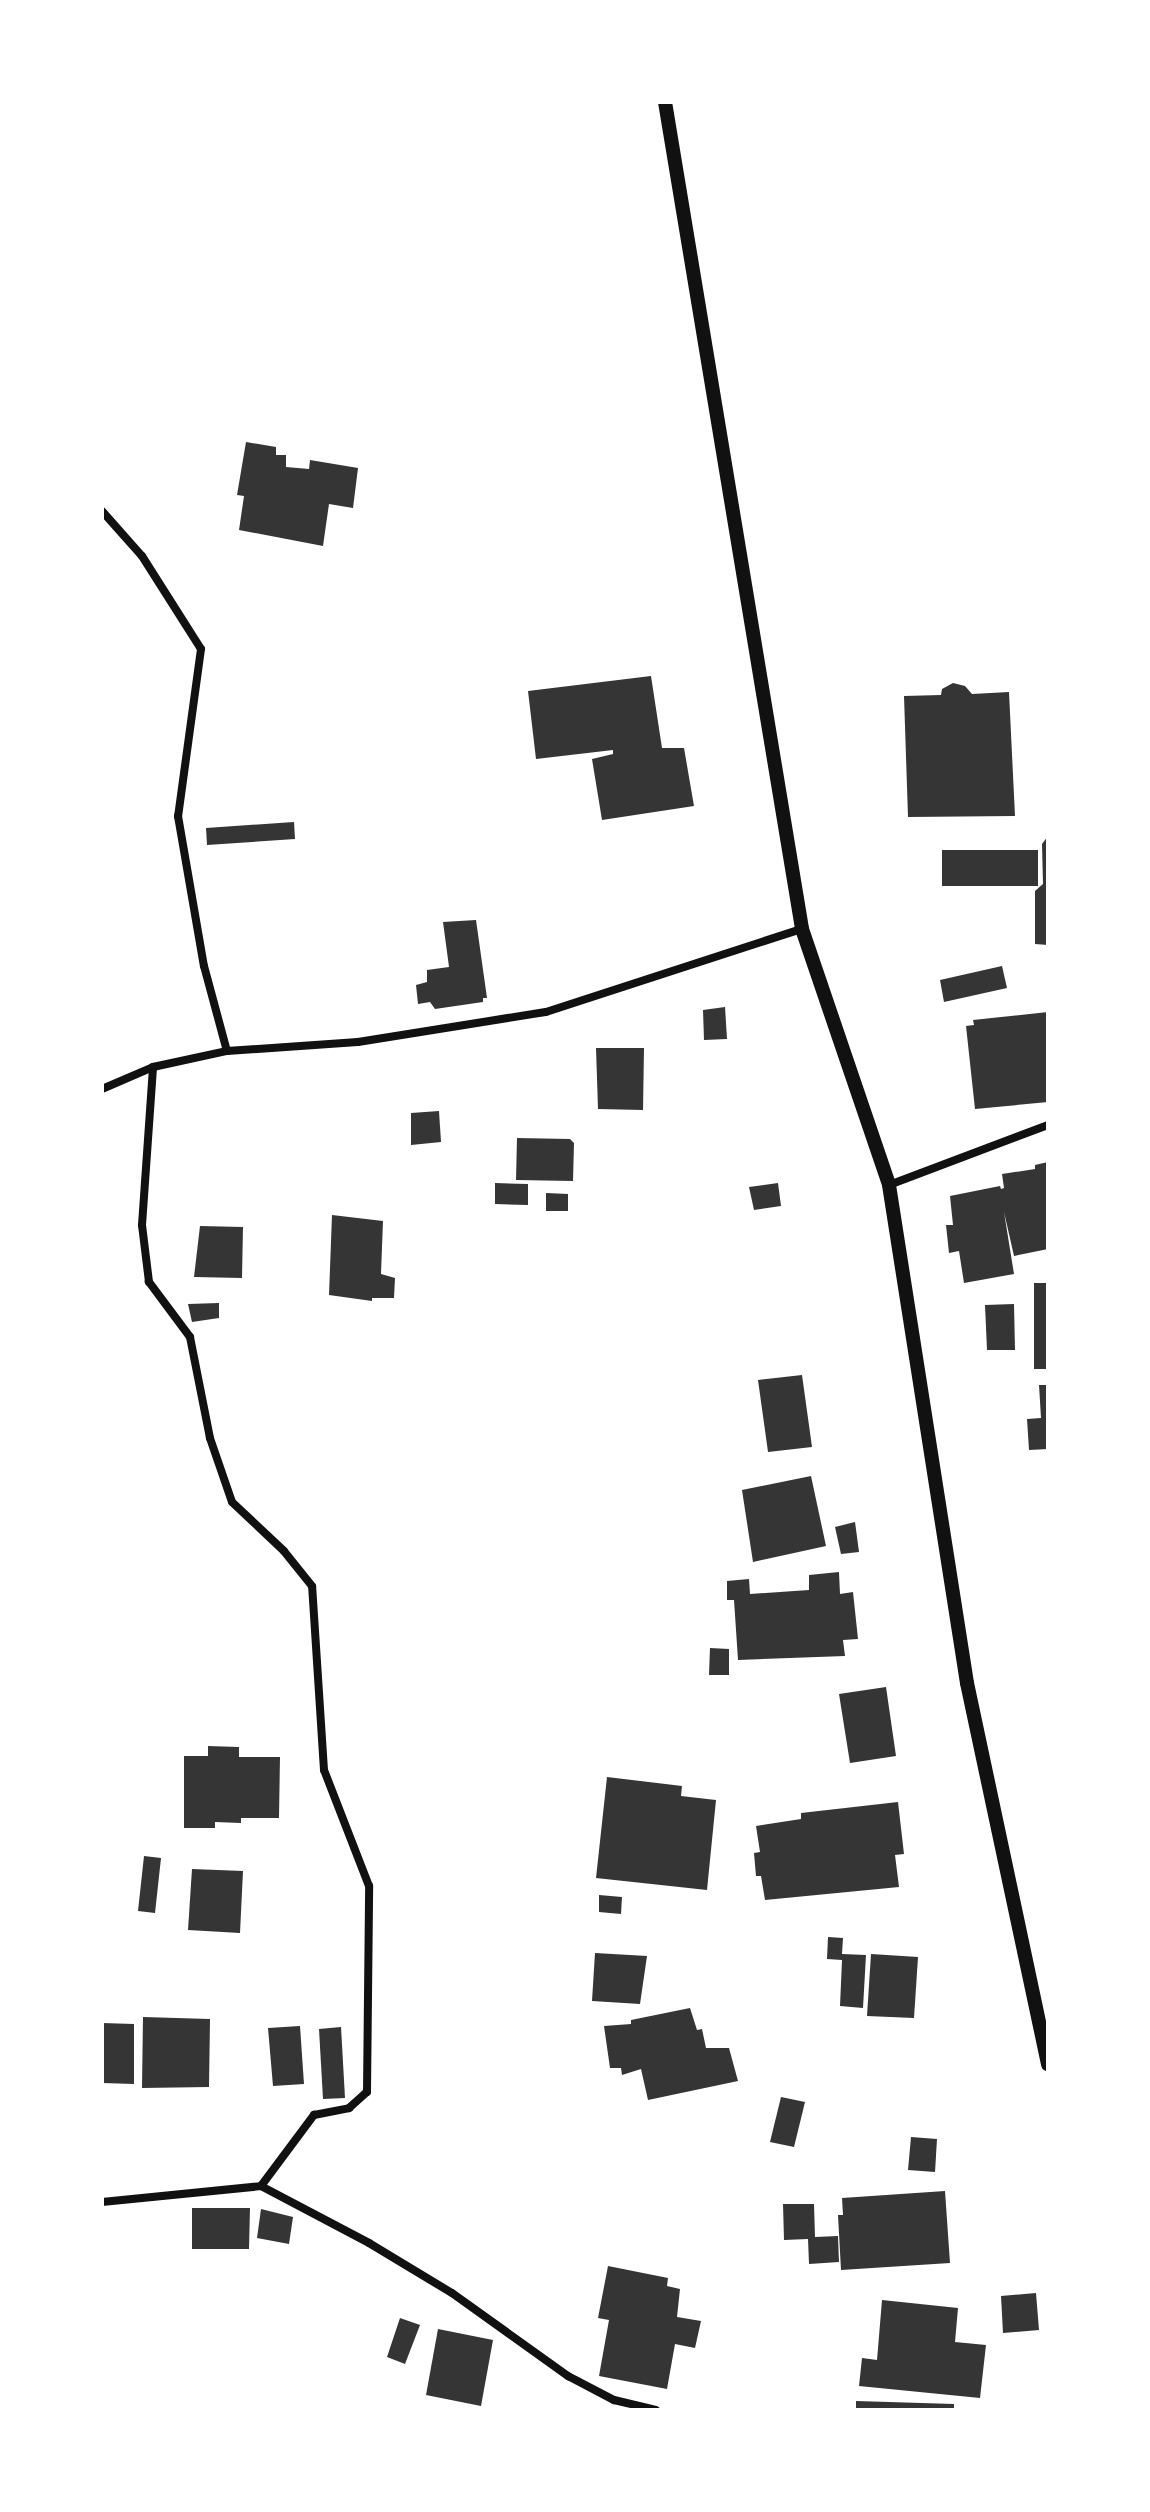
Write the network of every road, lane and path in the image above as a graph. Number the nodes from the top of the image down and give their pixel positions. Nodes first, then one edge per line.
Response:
1 (665, 102) edge
2 (102, 511) edge
3 (802, 929) junction
4 (227, 1051) junction
5 (153, 1067) junction
6 (102, 1089) edge
7 (1048, 1125) edge
8 (889, 1185) junction
9 (1048, 2064) edge
10 (261, 2186) junction
11 (102, 2202) edge
12 (656, 2410) edge

1 - 3 street
2 - 4 street
3 - 4 street
3 - 8 street
4 - 5 street
5 - 6 street
5 - 10 street
7 - 8 street
8 - 9 street
10 - 11 street
10 - 12 street

